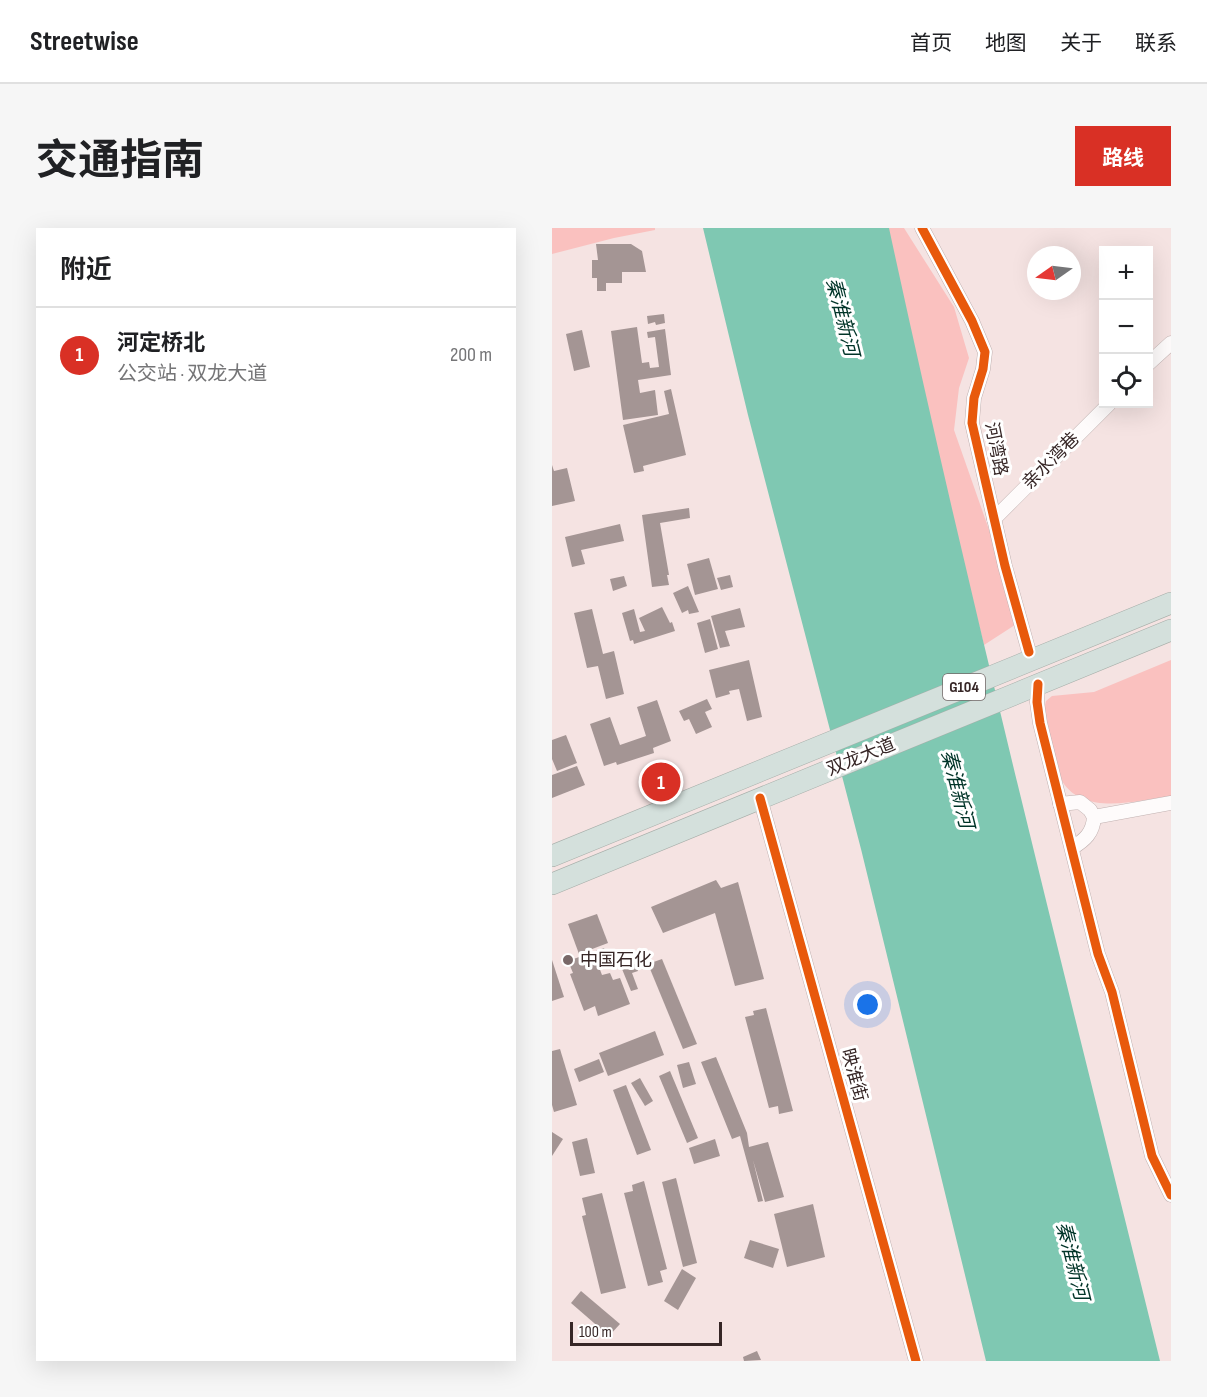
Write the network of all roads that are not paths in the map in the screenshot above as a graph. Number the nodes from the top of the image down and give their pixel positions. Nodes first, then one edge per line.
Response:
1 (922, 228) edge
2 (1171, 343) edge
3 (1153, 360) edge
4 (1105, 408) edge
5 (994, 519) junction
6 (1171, 591) edge
7 (1171, 603) edge
8 (1165, 624) edge
9 (1024, 654) junction
10 (1033, 686) junction
11 (760, 784) junction
12 (1171, 803) edge
13 (1060, 804) junction
14 (1094, 817) junction
15 (552, 843) edge
16 (1071, 848) junction
17 (552, 856) edge
18 (552, 870) edge
19 (552, 884) edge
20 (1171, 1195) edge
21 (916, 1361) edge

1 - 5 street, 河湾路
2 - 3 street
4 - 5 street, 亲水湾巷
5 - 9 street, 河湾路
6 - 9 highway, 双龙大道 / G104
7 - 11 highway, G104
8 - 10 highway, 双龙大道 / G104
8 - 11 highway, G104
9 - 15 highway, 双龙大道 / G104
10 - 11 highway, 双龙大道 / G104
10 - 13 street
11 - 17 highway, G104
11 - 18 highway, G104
11 - 19 highway, 双龙大道 / G104
11 - 21 street, 映淮街
12 - 14 street
13 - 14 street
13 - 16 street
14 - 16 street
16 - 20 street

